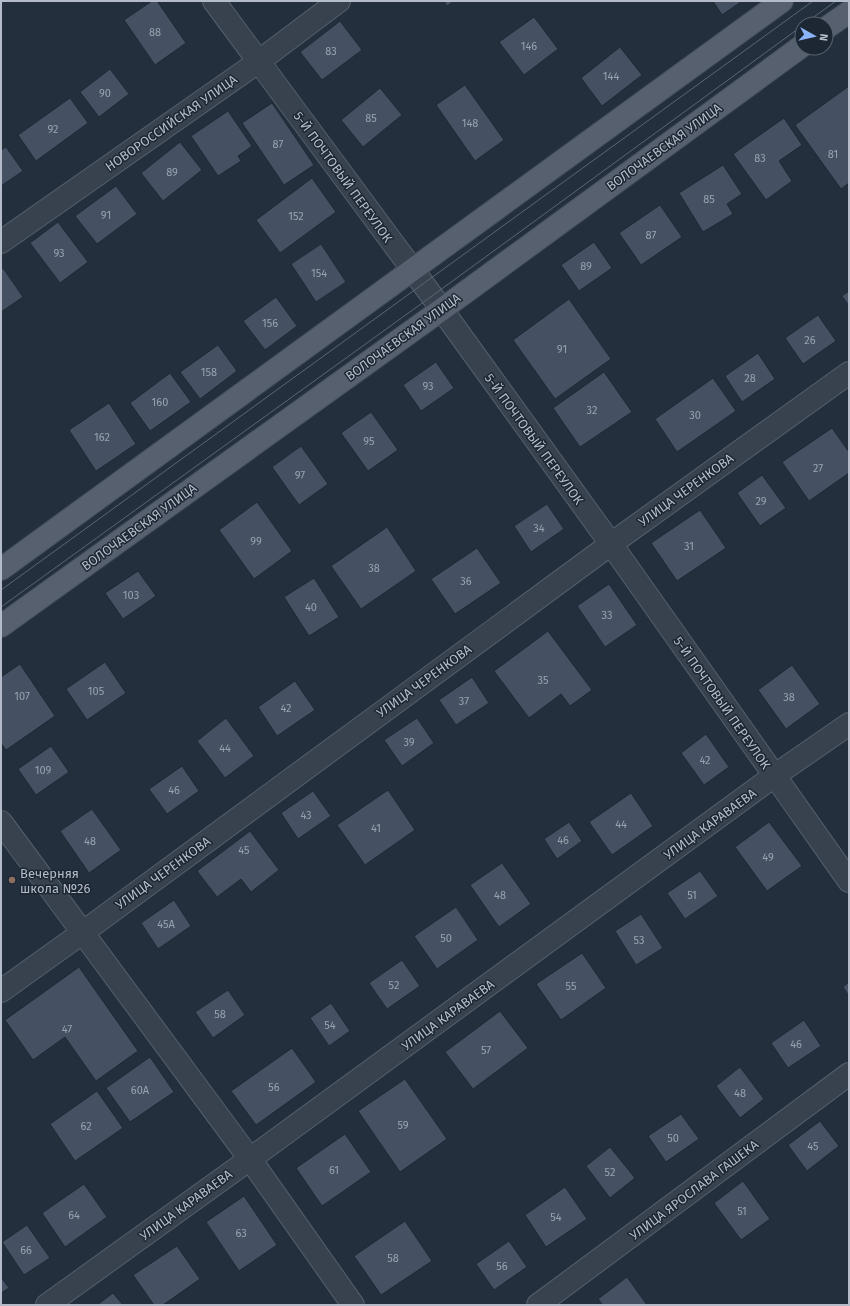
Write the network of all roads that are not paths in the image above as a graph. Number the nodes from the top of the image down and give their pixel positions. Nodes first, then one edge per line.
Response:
1 (214, 1) edge
2 (339, 1) edge
3 (782, 1) edge
4 (849, 12) edge
5 (834, 22) edge
6 (794, 52) edge
7 (258, 62) junction
8 (1, 242) edge
9 (412, 270) junction
10 (441, 310) junction
11 (849, 373) edge
12 (611, 544) junction
13 (1, 569) edge
14 (1, 626) edge
15 (849, 724) edge
16 (774, 776) junction
17 (1, 822) edge
18 (849, 881) edge
19 (82, 933) junction
20 (1, 991) edge
21 (849, 1074) edge
22 (250, 1159) junction
23 (552, 1301) edge
24 (47, 1305) edge
25 (353, 1305) edge

1 - 7 street, 5-Й ПОЧТОВЫЙ ПЕРЕУЛОК
2 - 7 street, НОВОРОССИЙСКАЯ УЛИЦА
3 - 9 main road
4 - 5 main road
6 - 10 main road, ВОЛОЧАЕВСКАЯ УЛИЦА
7 - 8 street, НОВОРОССИЙСКАЯ УЛИЦА
7 - 9 street, 5-Й ПОЧТОВЫЙ ПЕРЕУЛОК
9 - 10 street, 5-Й ПОЧТОВЫЙ ПЕРЕУЛОК
9 - 13 main road
10 - 12 street, 5-Й ПОЧТОВЫЙ ПЕРЕУЛОК
10 - 14 main road, ВОЛОЧАЕВСКАЯ УЛИЦА
11 - 12 street, УЛИЦА ЧЕРЕНКОВА
12 - 16 street, 5-Й ПОЧТОВЫЙ ПЕРЕУЛОК
12 - 19 street, УЛИЦА ЧЕРЕНКОВА
15 - 16 street, УЛИЦА КАРАВАЕВА
16 - 18 street, 5-Й ПОЧТОВЫЙ ПЕРЕУЛОК
16 - 22 street, УЛИЦА КАРАВАЕВА
17 - 19 street
19 - 20 street, УЛИЦА ЧЕРЕНКОВА
19 - 22 street
21 - 23 street, УЛИЦА ЯРОСЛАВА ГАШЕКА
22 - 24 street, УЛИЦА КАРАВАЕВА
22 - 25 street

